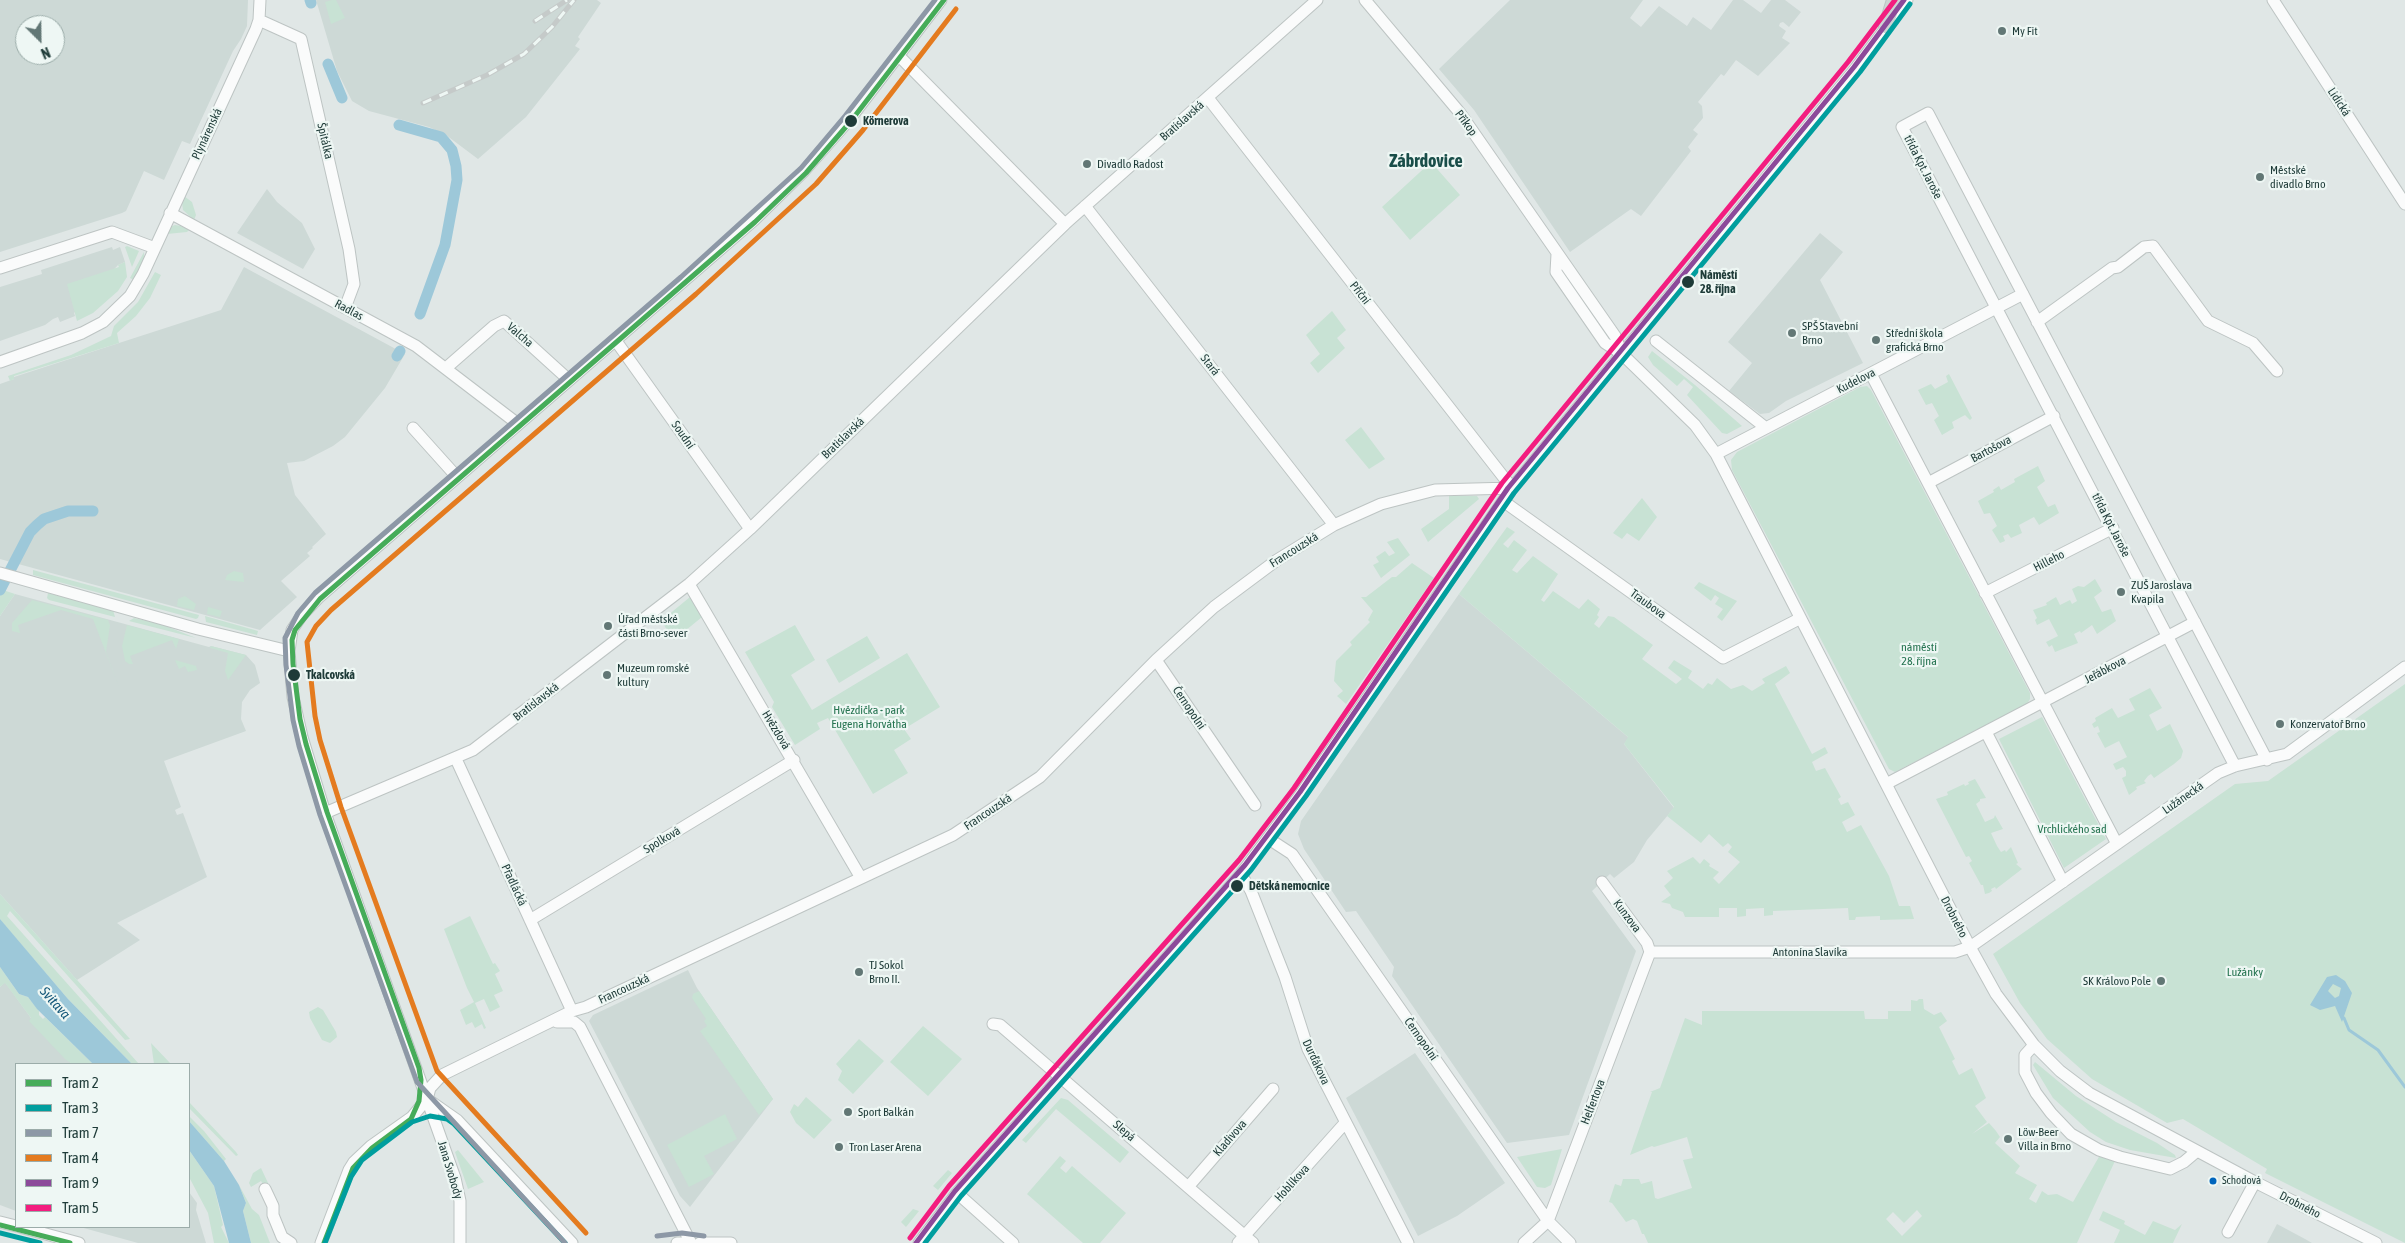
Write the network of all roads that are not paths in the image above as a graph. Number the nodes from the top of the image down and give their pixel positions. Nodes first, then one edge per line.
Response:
1 (260, 0) edge
2 (941, 0) edge
3 (1317, 0) edge
4 (1365, 0) edge
5 (1894, 0) edge
6 (1907, 0) edge
7 (2273, 0) edge
8 (259, 20) junction
9 (1886, 26) junction
10 (899, 56) junction
11 (1208, 98) junction
12 (2405, 204) edge
13 (1085, 206) junction
14 (170, 213) junction
15 (1065, 224) junction
16 (154, 248) junction
17 (0, 268) edge
18 (2023, 294) junction
19 (346, 308) junction
20 (1996, 308) junction
21 (2037, 322) junction
22 (616, 341) junction
23 (1656, 341) dead end
24 (1622, 354) junction
25 (0, 362) edge
26 (446, 368) junction
27 (2277, 371) dead end
28 (1871, 374) junction
29 (569, 380) junction
30 (2054, 416) junction
31 (518, 424) junction
32 (413, 428) dead end
33 (1766, 428) junction
34 (1716, 454) junction
35 (456, 477) junction
36 (1928, 482) junction
37 (1512, 488) junction
38 (1503, 501) junction
39 (1334, 525) junction
40 (2113, 528) junction
41 (750, 529) junction
42 (0, 574) edge
43 (689, 584) junction
44 (1986, 593) junction
45 (1799, 619) junction
46 (2195, 622) junction
47 (2168, 637) junction
48 (288, 651) junction
49 (1156, 660) junction
50 (2405, 667) edge
51 (2042, 703) junction
52 (1986, 732) junction
53 (456, 759) junction
54 (794, 760) junction
55 (2266, 760) junction
56 (2235, 766) junction
57 (1886, 784) junction
58 (1255, 805) dead end
59 (325, 813) junction
60 (1268, 840) junction
61 (2117, 844) junction
62 (1241, 874) junction
63 (861, 878) junction
64 (1602, 882) dead end
65 (2063, 882) junction
66 (530, 920) junction
67 (1970, 947) junction
68 (1650, 952) junction
69 (572, 1011) junction
70 (551, 1023) junction
71 (993, 1024) dead end
72 (2034, 1045) junction
73 (1060, 1076) junction
74 (1273, 1089) dead end
75 (427, 1099) junction
76 (1345, 1122) junction
77 (2197, 1151) junction
78 (2254, 1182) junction
79 (1188, 1187) junction
80 (265, 1190) dead end
81 (957, 1193) junction
82 (1548, 1221) junction
83 (0, 1222) edge
84 (15, 1226) edge
85 (24, 1228) edge
86 (2228, 1232) dead end
87 (1245, 1241) edge
88 (79, 1243) edge
89 (291, 1243) edge
90 (321, 1243) edge
91 (460, 1243) edge
92 (572, 1243) edge
93 (677, 1243) edge
94 (684, 1243) edge
95 (691, 1243) edge
96 (700, 1243) edge
97 (731, 1243) edge
98 (919, 1243) edge
99 (1013, 1243) edge
100 (1408, 1243) edge
101 (1524, 1243) edge
102 (1570, 1243) edge
103 (2376, 1243) edge

1 - 8 street
2 - 10 street
3 - 11 street, Bratislavská
4 - 24 street, Příkop
5 - 9 main road
6 - 9 street
7 - 12 street, Lidická
8 - 14 street, Plynárenská
8 - 19 street, Špitálka
9 - 24 street
10 - 15 street
10 - 22 street
11 - 13 street, Bratislavská
11 - 37 street, Příční
13 - 15 street, Bratislavská
13 - 39 street, Stará
14 - 16 street, Plynárenská
14 - 19 street, Radlas
15 - 41 street, Bratislavská
16 - 17 street
16 - 25 street, Plynárenská
18 - 20 street
18 - 20 street, třída Kpt. Jaroše
18 - 21 street, třída Kpt. Jaroše
19 - 26 street, Radlas
20 - 28 street, Kudelova
20 - 30 street, třída Kpt. Jaroše
21 - 27 street
21 - 46 street, třída Kpt. Jaroše
22 - 29 street
22 - 41 street, Soudní
23 - 33 street
24 - 34 street
24 - 37 street
26 - 29 street, Valcha
26 - 31 street, Radlas
28 - 33 street, Kudelova
28 - 36 street
29 - 31 street
30 - 36 street, Bartošova
30 - 40 street, třída Kpt. Jaroše
31 - 35 street
32 - 35 street
33 - 34 street, Kudelova
34 - 45 street
35 - 48 street
36 - 44 street
37 - 38 street
37 - 39 street, Francouzská
38 - 45 street, Traubova
38 - 60 street
39 - 49 street, Francouzská
40 - 44 street, Hilleho
40 - 47 street, třída Kpt. Jaroše
41 - 43 street, Bratislavská
42 - 48 street
43 - 53 street, Bratislavská
43 - 54 street, Hvězdová
44 - 51 street
45 - 57 street
46 - 47 street
46 - 55 street, třída Kpt. Jaroše
47 - 51 street, Jeřábkova
47 - 56 street, třída Kpt. Jaroše
48 - 59 street, Jana Svobody
49 - 58 street, Černopolní
49 - 63 street, Francouzská
50 - 55 street, Lužánecká
51 - 52 street
51 - 61 street
52 - 57 street
52 - 65 street
53 - 59 street, Bratislavská
53 - 66 street, Přadlácká
54 - 63 street, Hvězdová
54 - 66 street, Spolková
55 - 56 street, Lužánecká
56 - 61 street, Lužánecká
57 - 67 street, Drobného
59 - 75 street, Jana Svobody
60 - 62 street
60 - 82 street, Černopolní
61 - 65 street, Lužánecká
62 - 73 street
62 - 76 street, Durďákova
63 - 69 street, Francouzská
64 - 68 street, Kunzova
65 - 67 street, Lužánecká
66 - 69 street, Přadlácká
67 - 68 street, Antonína Slavíka
67 - 72 street, Drobného
68 - 82 street, Helfertova
69 - 70 street, Francouzská
70 - 75 street, Francouzská
70 - 95 street
71 - 73 street, Slepá
72 - 77 street, Drobného
72 - 77 street
73 - 79 street, Slepá
73 - 81 street
74 - 79 street, Kladivova
75 - 90 street, Francouzská
75 - 91 street, Jana Svobody
75 - 92 street
76 - 87 street, Hoblíkova
76 - 100 street, Durďákova
77 - 78 street, Drobného
78 - 86 street
78 - 103 street, Drobného
79 - 87 street, Slepá
80 - 89 street
81 - 98 street
81 - 99 street
82 - 101 street, Helfertova
82 - 102 street, Černopolní
83 - 84 street
85 - 88 street
93 - 94 street
96 - 97 street

